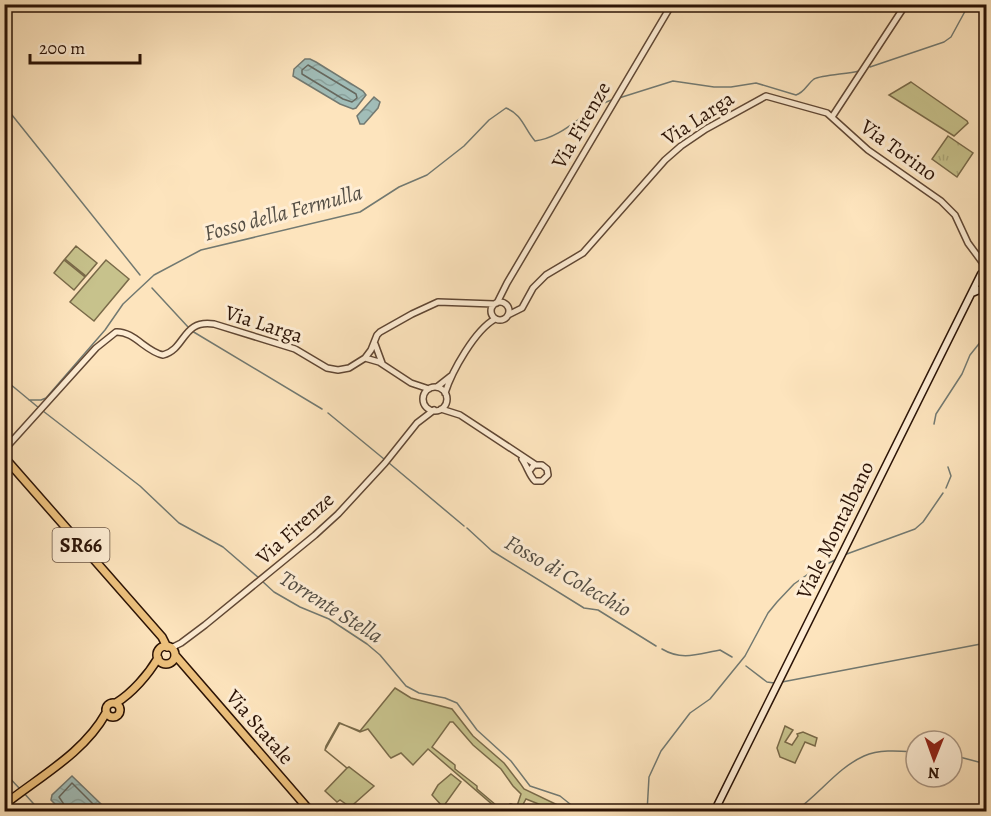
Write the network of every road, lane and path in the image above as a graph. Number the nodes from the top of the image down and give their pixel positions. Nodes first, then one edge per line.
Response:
1 (672, 4) edge
2 (906, 4) edge
3 (766, 96) joint
4 (832, 117) junction
5 (520, 263) junction
6 (986, 265) edge
7 (984, 275) edge
8 (987, 282) edge
9 (987, 287) edge
10 (971, 293) junction
11 (525, 299) junction
12 (506, 306) junction
13 (493, 307) junction
14 (508, 315) junction
15 (495, 319) junction
16 (474, 340) junction
17 (374, 342) junction
18 (365, 358) junction
19 (383, 364) junction
20 (452, 374) junction
21 (411, 383) junction
22 (437, 387) junction
23 (429, 389) junction
24 (445, 393) junction
25 (424, 400) junction
26 (447, 400) junction
27 (441, 409) junction
28 (434, 410) junction
29 (460, 416) junction
30 (417, 423) junction
31 (4, 450) edge
32 (519, 456) junction
33 (5, 460) edge
34 (536, 465) junction
35 (530, 470) junction
36 (170, 652) junction
37 (160, 661) junction
38 (118, 706) junction
39 (109, 715) junction
40 (4, 805) edge
41 (311, 812) edge
42 (714, 812) edge

1 - 5 street, Via Firenze
2 - 4 street
3 - 4 street, Via Torino
3 - 11 street, Via Larga
4 - 6 street, Via Torino
5 - 12 street, Via Firenze
5 - 13 street, Via Firenze
6 - 7 street, Viale Montalbano
7 - 8 main road
7 - 10 main road, Viale Montalbano
9 - 10 main road
10 - 42 main road, Viale Montalbano
11 - 12 street, Via Larga
11 - 14 street, Via Larga
12 - 13 street
12 - 14 street, Via Firenze
13 - 15 street
13 - 16 street, Via Firenze
13 - 17 street
14 - 15 street, Via Firenze
15 - 16 street, Via Firenze
16 - 20 street, Via Firenze
17 - 18 street
17 - 19 street
18 - 19 street
18 - 31 street, Via Larga
19 - 21 street
20 - 22 street, Via Firenze
20 - 24 street, Via Firenze
21 - 23 street
21 - 25 street
22 - 23 street, Via Firenze
22 - 24 street
23 - 25 street, Via Firenze
24 - 26 street
25 - 28 street
25 - 30 street, Via Firenze
26 - 27 street
26 - 29 street
27 - 28 street, Via Firenze
27 - 29 street
28 - 30 street, Via Firenze
29 - 32 street
30 - 36 street, Via Firenze
32 - 34 street
32 - 35 street
33 - 36 main road, SR66
34 - 35 street
34 - 35 street
36 - 37 main road, Via Statale
36 - 37 main road
36 - 41 main road, Via Statale
37 - 38 main road
38 - 39 main road
38 - 39 main road
39 - 40 main road

